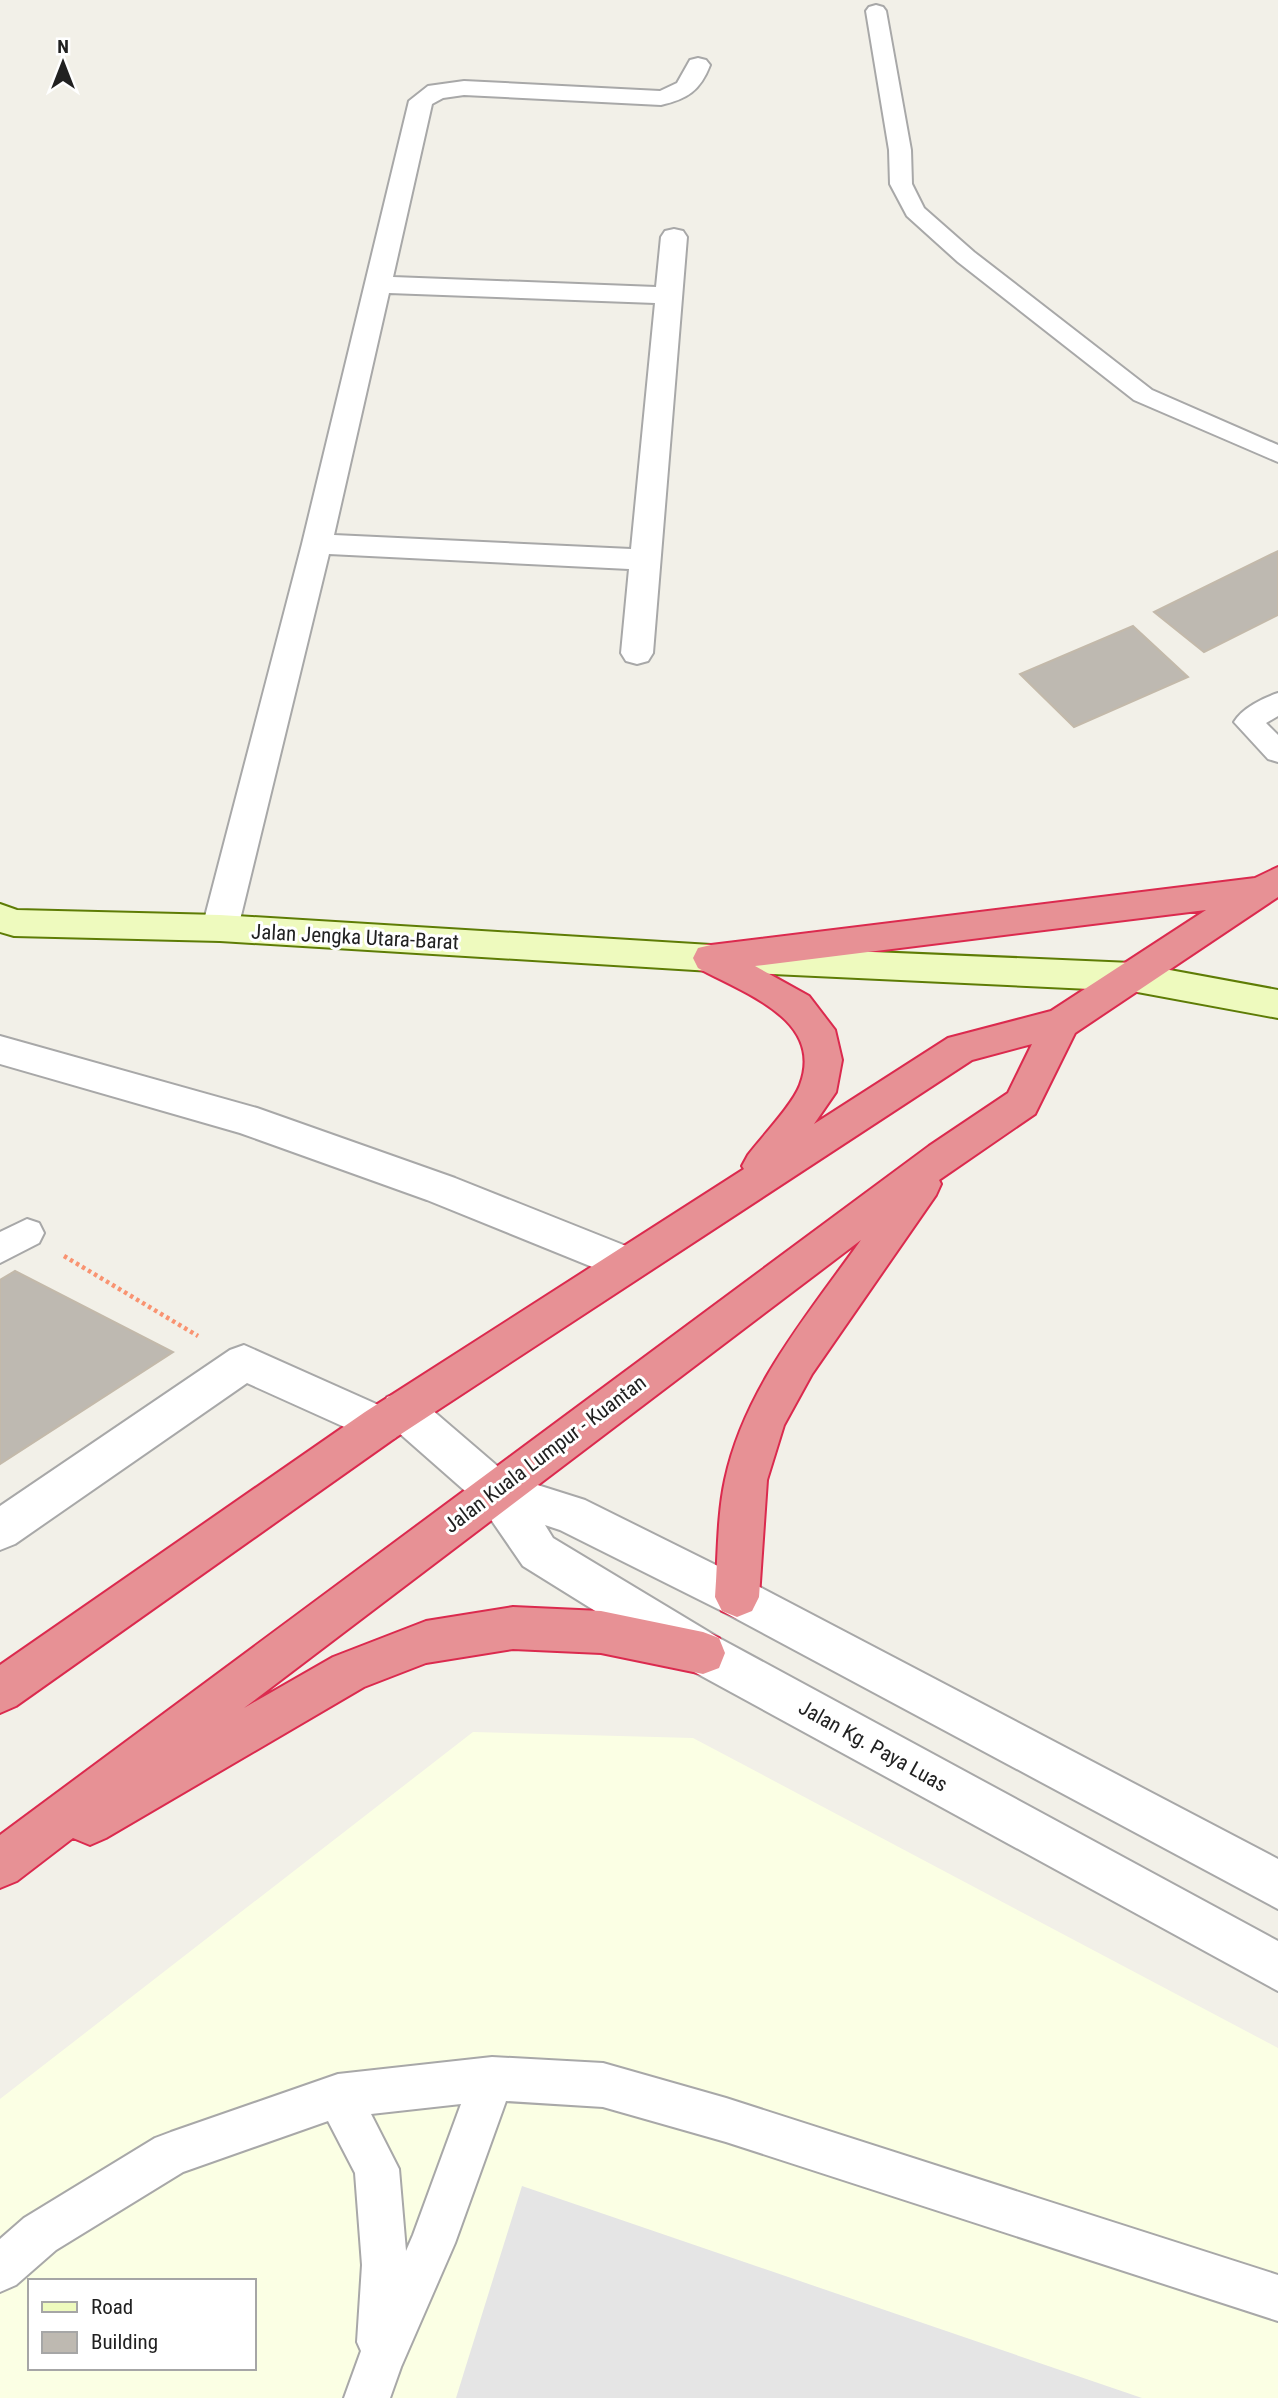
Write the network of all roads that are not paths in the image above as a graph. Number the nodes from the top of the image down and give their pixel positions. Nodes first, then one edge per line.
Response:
1 (876, 11) dead end
2 (698, 65) dead end
3 (674, 237) dead end
4 (377, 284) junction
5 (669, 296) junction
6 (1278, 454) edge
7 (317, 544) junction
8 (645, 560) junction
9 (637, 653) dead end
10 (1278, 703) edge
11 (1278, 752) edge
12 (1270, 885) edge
13 (5, 925) edge
14 (220, 928) junction
15 (711, 958) junction
16 (1132, 977) junction
17 (1278, 1004) edge
18 (1061, 1023) junction
19 (0, 1049) edge
20 (942, 1157) junction
21 (745, 1187) junction
22 (627, 1264) junction
23 (391, 1418) junction
24 (496, 1491) junction
25 (0, 1530) edge
26 (737, 1597) junction
27 (704, 1654) junction
28 (0, 1691) edge
29 (0, 1864) edge
30 (0, 1874) edge
31 (1278, 1885) edge
32 (1278, 1967) edge
33 (492, 2079) junction
34 (338, 2096) junction
35 (0, 2269) edge
36 (1278, 2298) edge
37 (373, 2380) edge

1 - 6 lane
2 - 4 street
3 - 5 street
4 - 5 street
4 - 7 street
5 - 8 street
7 - 8 street
7 - 14 street
8 - 9 street
10 - 11 lane
12 - 15 highway
12 - 16 highway
13 - 14 street, Jalan Jengka Utara-Barat
14 - 15 street, Jalan Jengka Utara-Barat
15 - 16 street, Jalan Jengka Utara-Barat
15 - 21 highway
16 - 17 street, Jalan Jengka Utara-Barat
16 - 18 highway
18 - 20 highway, Jalan Kuala Lumpur - Kuantan
18 - 21 highway
19 - 22 street
20 - 24 highway, Jalan Kuala Lumpur - Kuantan
20 - 26 highway
21 - 22 highway
22 - 23 highway
23 - 24 street, Jalan Kg. Paya Luas
23 - 25 street, Jalan Kg. Paya Luas
23 - 28 highway
24 - 26 street, Jalan Kg. Paya Luas
24 - 27 street, Jalan Kg. Paya Luas
24 - 29 highway, Jalan Kuala Lumpur - Kuantan
26 - 31 street, Jalan Kg. Paya Luas
27 - 30 highway
27 - 32 street, Jalan Kg. Paya Luas
33 - 34 lane
33 - 36 lane
33 - 37 lane
34 - 35 lane
34 - 37 lane

